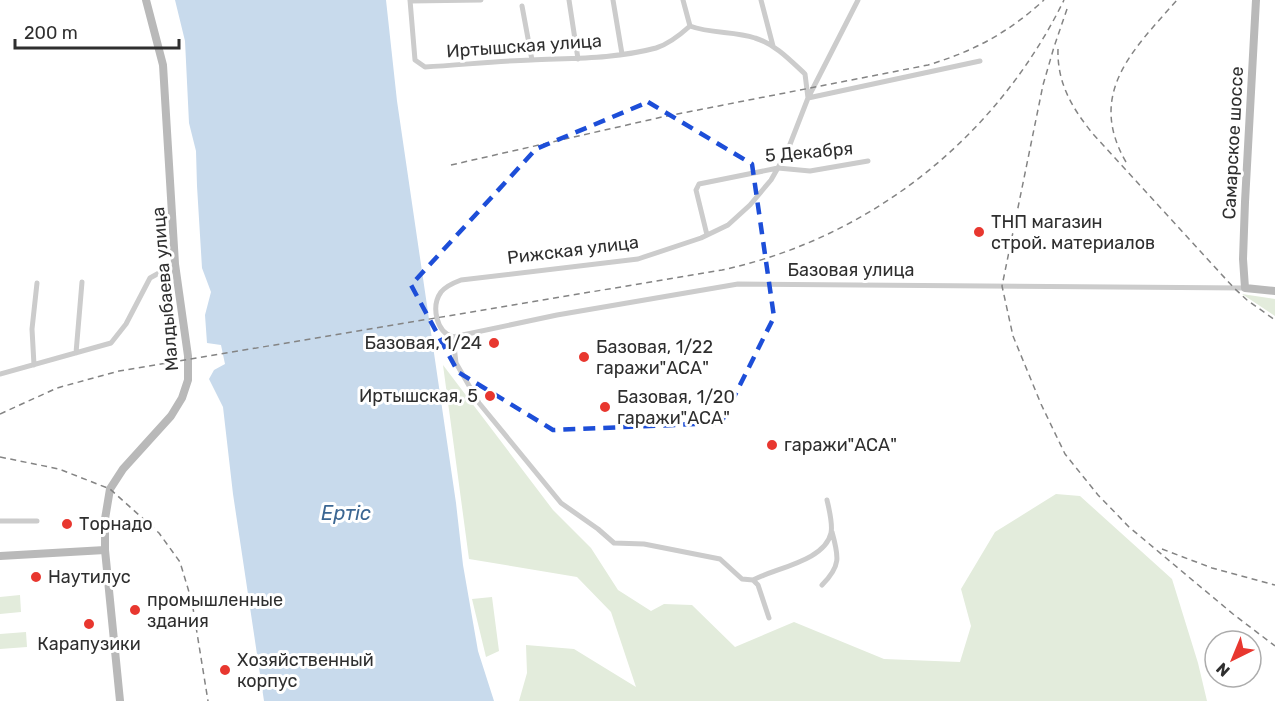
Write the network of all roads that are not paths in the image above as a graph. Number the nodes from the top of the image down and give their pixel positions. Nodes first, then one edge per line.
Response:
1 (146, 0) edge
2 (469, 0) edge
3 (481, 0) edge
4 (568, 0) edge
5 (612, 0) edge
6 (683, 0) edge
7 (761, 0) edge
8 (858, 0) edge
9 (1256, 0) edge
10 (410, 1) edge
11 (522, 6) dead end
12 (690, 26) junction
13 (773, 46) junction
14 (622, 54) junction
15 (578, 59) junction
16 (532, 60) junction
17 (980, 61) dead end
18 (808, 98) junction
19 (868, 161) dead end
20 (778, 168) junction
21 (708, 235) junction
22 (175, 264) junction
23 (82, 282) dead end
24 (37, 283) dead end
25 (1245, 288) junction
26 (1275, 291) edge
27 (453, 337) junction
28 (76, 353) junction
29 (34, 365) junction
30 (0, 374) edge
31 (827, 500) dead end
32 (37, 520) dead end
33 (0, 521) edge
34 (832, 532) junction
35 (105, 549) junction
36 (0, 556) edge
37 (753, 580) junction
38 (822, 585) dead end
39 (769, 618) dead end
40 (120, 701) edge

1 - 22 main road, Малдыбаева улица
2 - 3 street
2 - 10 street
4 - 15 street
5 - 14 street
6 - 12 street
7 - 13 street
8 - 18 street, Рижская улица
9 - 25 main road, Самарское шоссе
10 - 16 street, Иртышская улица
11 - 16 street
12 - 13 street
12 - 14 street, Иртышская улица
13 - 18 street
14 - 15 street, Иртышская улица
15 - 16 street, Иртышская улица
17 - 18 street
18 - 20 street, Рижская улица
19 - 20 street, 5 Декабря
20 - 21 street, Рижская улица
20 - 21 street, 5 Декабря
21 - 27 street, Рижская улица
22 - 28 street
22 - 35 main road, Малдыбаева улица
23 - 28 street
24 - 29 street
25 - 26 main road, Базовая улица
25 - 27 street, Базовая улица
27 - 37 street
28 - 29 street
29 - 30 street
31 - 34 street
32 - 33 street
34 - 37 street
34 - 38 street
35 - 36 main road
35 - 40 main road, Малдыбаева улица
37 - 39 street

